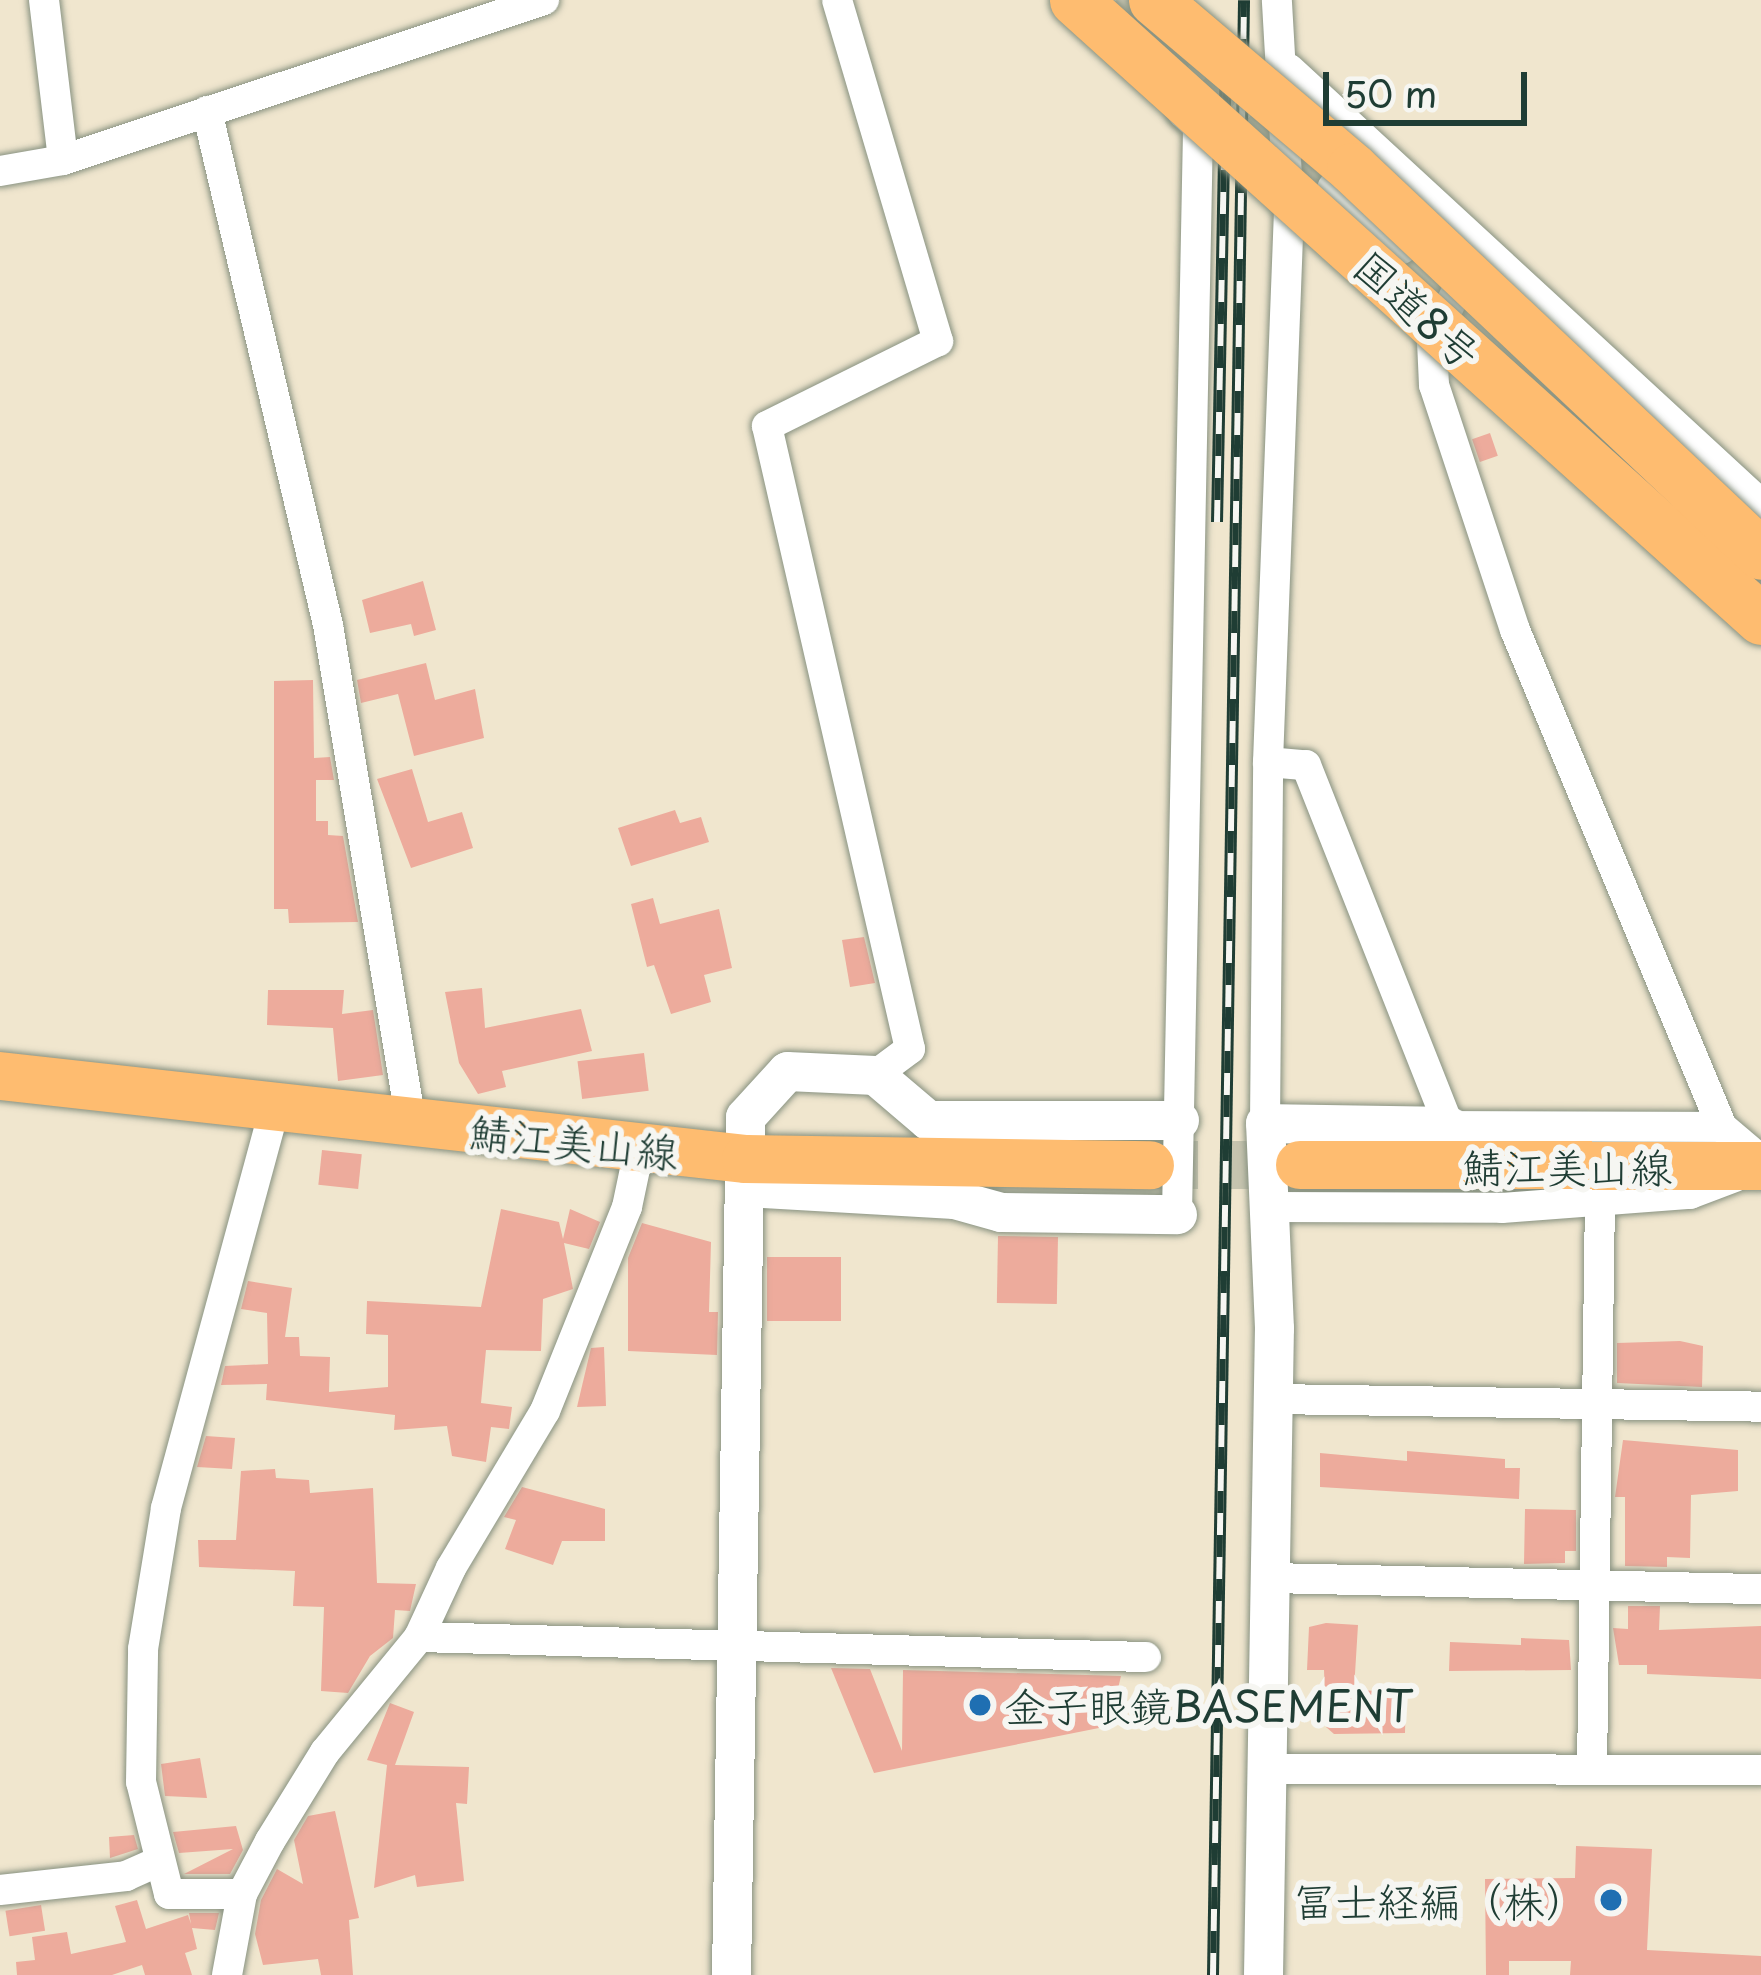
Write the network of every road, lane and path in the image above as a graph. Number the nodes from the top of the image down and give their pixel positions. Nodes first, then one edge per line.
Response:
1 (44, 0) edge
2 (544, 0) edge
3 (837, 0) edge
4 (1049, 0) edge
5 (1076, 0) edge
6 (1154, 0) edge
7 (1180, 0) edge
8 (1277, 0) edge
9 (1120, 58) junction
10 (1286, 72) junction
11 (207, 111) junction
12 (63, 160) junction
13 (0, 171) edge
14 (1336, 189) tunnel mouth
15 (1289, 211) junction
16 (1480, 244) junction
17 (1454, 295) junction
18 (1432, 341) junction
19 (1761, 509) edge
20 (1761, 554) edge
21 (1761, 619) edge
22 (1761, 649) edge
23 (1268, 762) junction
24 (0, 1076) edge
25 (875, 1076) junction
26 (275, 1106) junction
27 (1179, 1120) junction
28 (411, 1123) junction
29 (1265, 1123) junction
30 (1449, 1126) junction
31 (1722, 1127) junction
32 (639, 1150) junction
33 (1150, 1165) tunnel mouth
34 (1300, 1165) tunnel mouth
35 (1761, 1165) edge
36 (746, 1173) junction
37 (1600, 1196) junction
38 (1271, 1207) junction
39 (1177, 1214) joint
40 (1273, 1399) junction
41 (1596, 1400) junction
42 (1761, 1407) edge
43 (1270, 1578) junction
44 (1593, 1587) junction
45 (1761, 1589) edge
46 (419, 1637) junction
47 (736, 1640) junction
48 (1146, 1657) dead end
49 (1266, 1769) junction
50 (1592, 1770) junction
51 (1761, 1770) edge
52 (157, 1862) junction
53 (0, 1890) edge
54 (242, 1894) junction
55 (227, 1975) edge
56 (731, 1975) edge
57 (1263, 1975) edge

1 - 12 street
2 - 11 street
3 - 25 street
4 - 9 street
5 - 21 highway, 国道8号, bridge
6 - 20 highway, 国道8号, bridge
7 - 9 street
8 - 10 street
9 - 27 street
10 - 15 street
10 - 16 street
11 - 12 street
11 - 28 street
12 - 13 street
14 - 17 street
15 - 18 street
15 - 23 street
16 - 17 street
16 - 19 street
17 - 18 street
18 - 22 street
18 - 31 street
23 - 29 street
23 - 30 street
24 - 26 main road, 鯖江美山線
25 - 27 street
25 - 36 street
26 - 28 main road, 鯖江美山線
26 - 52 street
27 - 39 street
28 - 32 main road, 鯖江美山線
29 - 30 street
29 - 38 street
30 - 31 street
31 - 35 street
32 - 36 main road, 鯖江美山線
32 - 46 street
33 - 36 main road, 鯖江美山線
34 - 35 main road, 鯖江美山線
35 - 37 street
36 - 39 street
36 - 47 street
37 - 38 street
37 - 41 street
38 - 40 street
40 - 41 street
40 - 43 street
41 - 42 street
41 - 44 street
43 - 44 street
43 - 49 street
44 - 45 street
44 - 50 street
46 - 47 street
46 - 54 street
47 - 48 street
47 - 56 street
49 - 50 street
49 - 57 street
50 - 51 street
52 - 53 street
52 - 54 street
54 - 55 street

